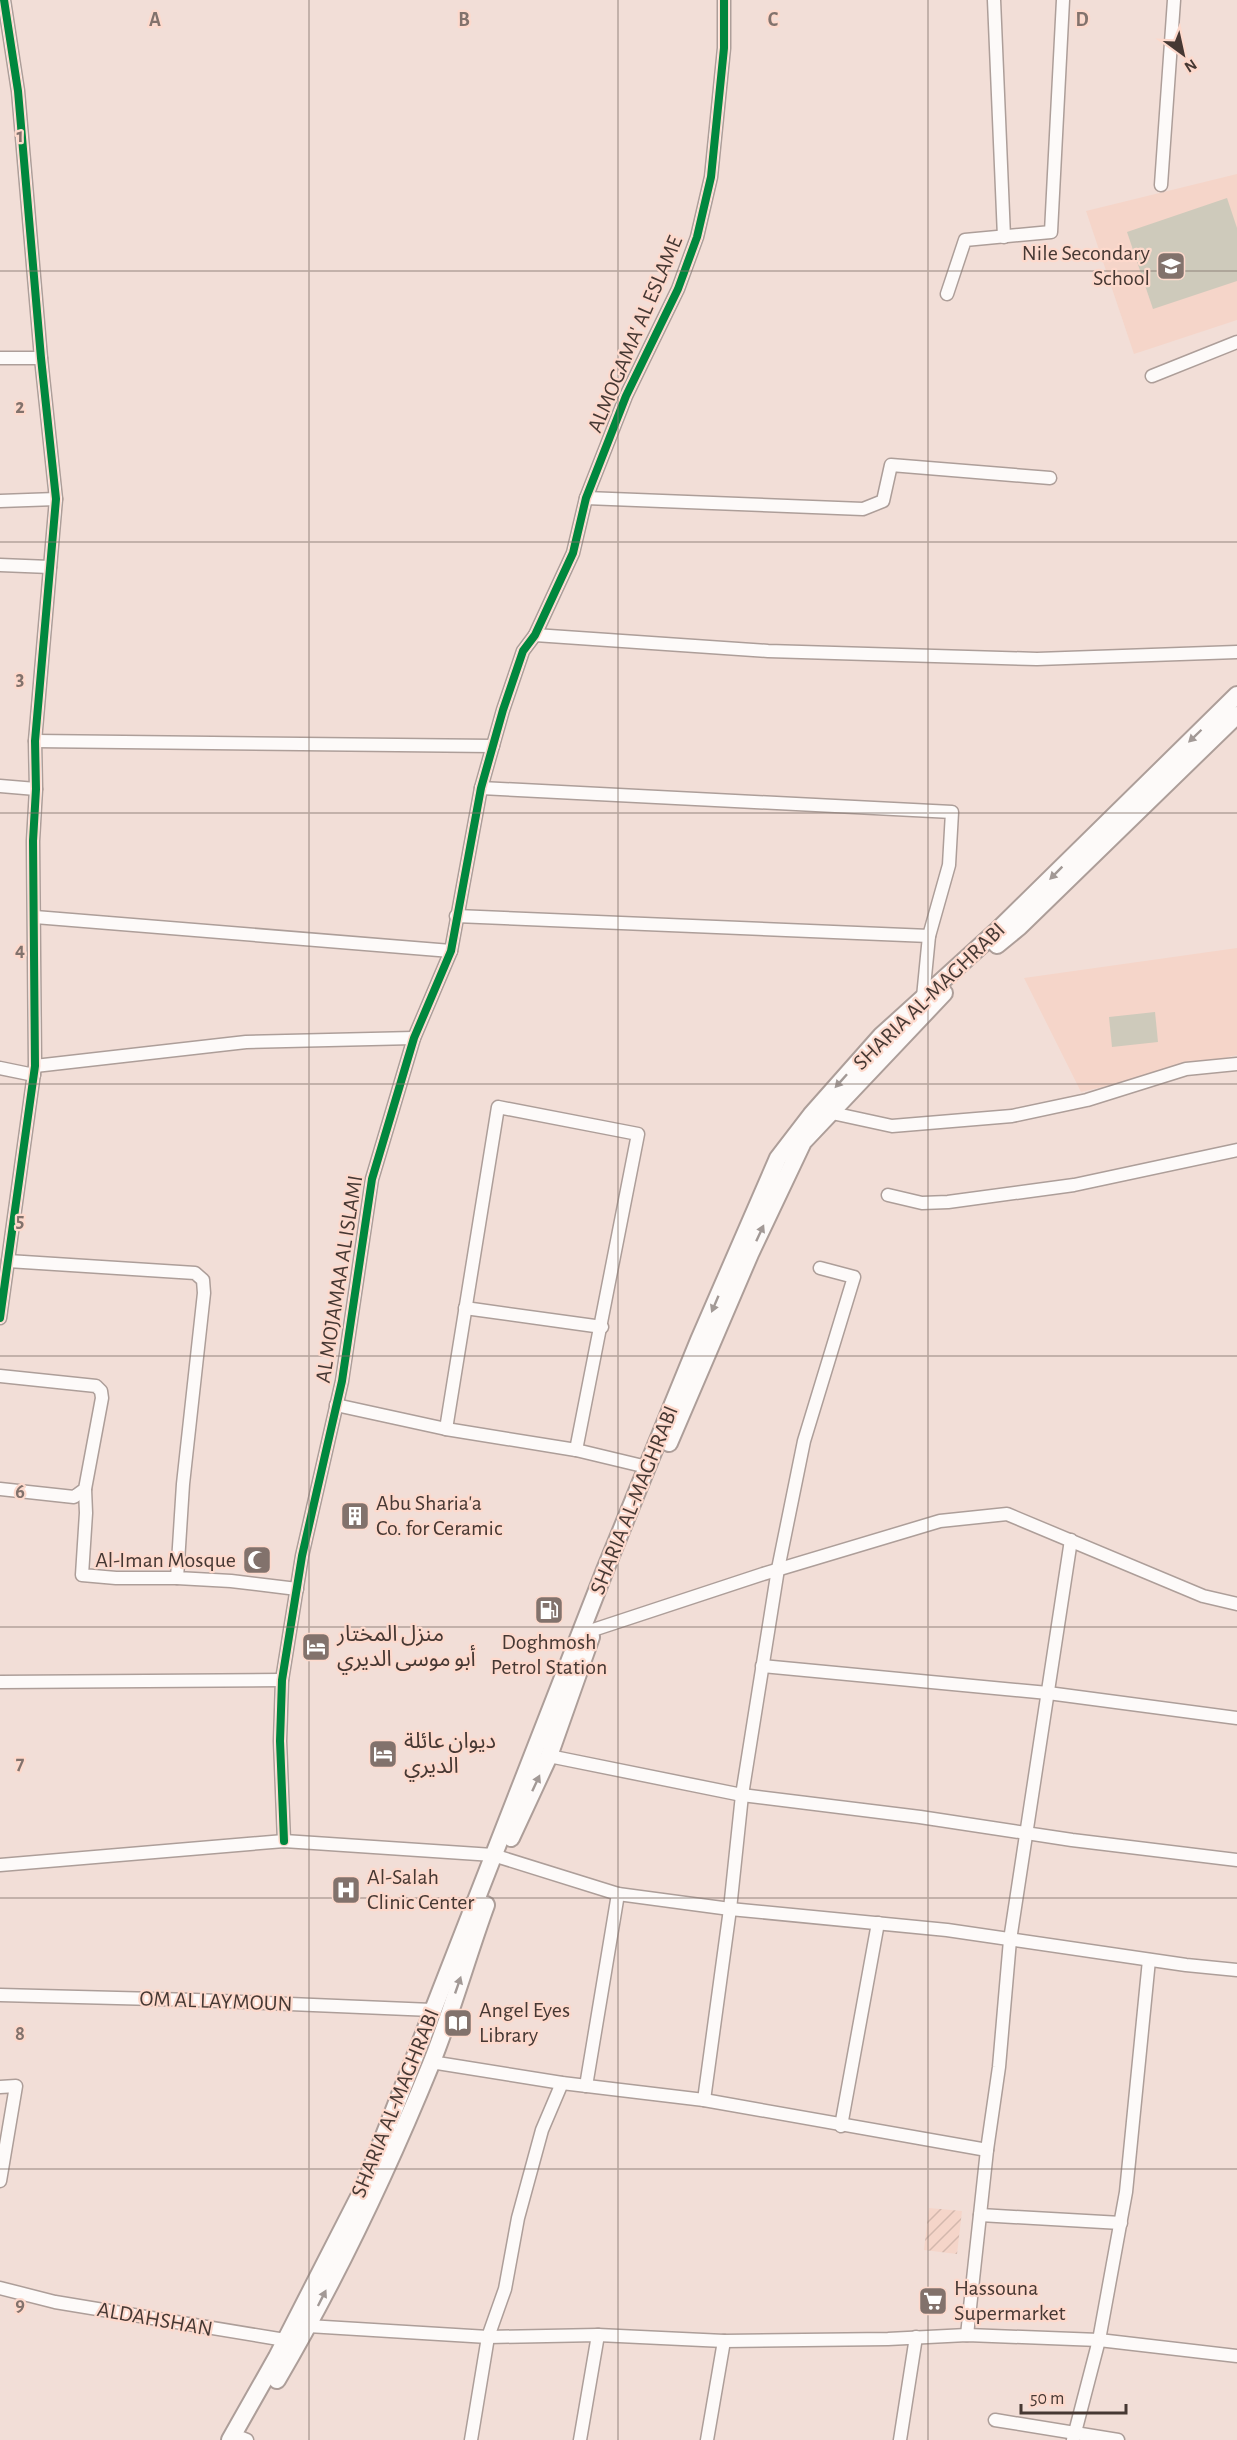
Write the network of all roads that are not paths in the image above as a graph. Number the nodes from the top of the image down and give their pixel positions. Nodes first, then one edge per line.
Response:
1 (4, 0) edge
2 (724, 0) edge
3 (994, 0) edge
4 (1063, 0) edge
5 (1174, 0) edge
6 (1161, 185) dead end
7 (1004, 237) junction
8 (947, 294) dead end
9 (1237, 342) edge
10 (0, 358) edge
11 (41, 358) junction
12 (1152, 376) dead end
13 (1050, 478) dead end
14 (586, 498) junction
15 (56, 499) junction
16 (0, 501) edge
17 (0, 565) edge
18 (50, 567) junction
19 (535, 635) junction
20 (1237, 652) edge
21 (1237, 695) edge
22 (1237, 715) edge
23 (35, 741) junction
24 (493, 746) junction
25 (0, 786) edge
26 (481, 788) junction
27 (36, 789) junction
28 (456, 916) junction
29 (35, 917) junction
30 (929, 936) junction
31 (451, 951) junction
32 (923, 997) junction
33 (414, 1038) junction
34 (1237, 1064) edge
35 (0, 1068) edge
36 (35, 1071) junction
37 (832, 1113) junction
38 (1237, 1150) edge
39 (888, 1196) dead end
40 (8, 1261) junction
41 (820, 1268) dead end
42 (2, 1288) edge
43 (465, 1308) junction
44 (0, 1318) edge
45 (602, 1328) junction
46 (0, 1376) edge
47 (336, 1405) junction
48 (446, 1429) junction
49 (576, 1450) junction
50 (647, 1467) junction
51 (0, 1489) edge
52 (85, 1490) junction
53 (1071, 1540) junction
54 (778, 1569) junction
55 (177, 1578) junction
56 (297, 1589) junction
57 (1237, 1604) edge
58 (593, 1630) junction
59 (762, 1666) junction
60 (282, 1680) junction
61 (0, 1682) edge
62 (1048, 1694) junction
63 (1237, 1718) edge
64 (549, 1756) junction
65 (742, 1795) junction
66 (1026, 1833) junction
67 (284, 1841) junction
68 (497, 1857) junction
69 (1237, 1860) edge
70 (0, 1865) edge
71 (618, 1894) junction
72 (730, 1909) junction
73 (878, 1923) junction
74 (1010, 1940) junction
75 (1149, 1960) junction
76 (1237, 1970) edge
77 (0, 1995) edge
78 (432, 2010) junction
79 (431, 2062) junction
80 (562, 2083) junction
81 (586, 2085) junction
82 (0, 2087) edge
83 (704, 2100) junction
84 (841, 2126) junction
85 (987, 2150) junction
86 (0, 2181) edge
87 (980, 2215) junction
88 (1121, 2223) junction
89 (0, 2288) edge
90 (308, 2326) junction
91 (598, 2335) junction
92 (967, 2335) junction
93 (488, 2337) junction
94 (916, 2337) junction
95 (285, 2340) junction
96 (1099, 2340) junction
97 (724, 2341) junction
98 (1237, 2356) edge
99 (995, 2420) dead end
100 (1074, 2436) edge
101 (240, 2440) edge
102 (471, 2440) edge
103 (580, 2440) edge
104 (707, 2440) edge
105 (900, 2440) edge
106 (1118, 2440) edge

1 - 11 street
2 - 14 street, ALMOGAMA' AL ESLAME
3 - 7 street
4 - 7 street
5 - 6 street
7 - 8 street
9 - 12 street
10 - 11 street
11 - 15 street
13 - 14 street
14 - 19 street, ALMOGAMA' AL ESLAME
15 - 16 street
15 - 18 street
17 - 18 street
18 - 23 street
19 - 20 street
19 - 24 street, AL MOJAMAA AL ISLAMI
21 -> 32 main road, SHARIA AL-MAGHRABI
22 - 37 main road, SHARIA AL-MAGHRABI
23 - 24 street
23 - 27 street
24 - 26 street, AL MOJAMAA AL ISLAMI
25 - 27 street
26 - 28 street, AL MOJAMAA AL ISLAMI
26 - 30 street
27 - 29 street
28 - 30 street
28 - 31 street, AL MOJAMAA AL ISLAMI
29 - 31 street
29 - 36 street
30 - 32 street
31 - 33 street, AL MOJAMAA AL ISLAMI
32 -> 50 main road, SHARIA AL-MAGHRABI
33 - 36 street
33 - 47 street, AL MOJAMAA AL ISLAMI
34 - 37 street
35 - 36 street
36 - 40 street
58 -> 37 main road, SHARIA AL-MAGHRABI
38 - 39 street
40 - 42 street
40 - 55 street
41 - 54 street
42 - 44 street
43 - 45 street
43 - 45 street
43 - 48 street
45 - 49 street
46 - 52 street
47 - 48 street
47 - 56 street, AL MOJAMAA AL ISLAMI
48 - 49 street
49 - 50 street
50 - 68 main road, SHARIA AL-MAGHRABI
51 - 52 street
52 - 55 street
53 - 54 street
53 - 57 street
53 - 62 street
54 - 58 street
54 - 59 street
55 - 56 street
56 - 60 street, AL MOJAMAA AL ISLAMI
58 - 64 main road, SHARIA AL-MAGHRABI
59 - 62 street
59 - 65 street
60 - 61 street
60 - 67 street, AL MOJAMAA AL ISLAMI
62 - 63 street
62 - 66 street
64 - 65 street
68 -> 64 main road, SHARIA AL-MAGHRABI
65 - 66 street
65 - 72 street
66 - 69 street
66 - 74 street
67 - 68 street
67 - 70 street
68 - 71 street
68 - 78 main road, SHARIA AL-MAGHRABI
79 -> 68 main road, SHARIA AL-MAGHRABI
71 - 72 street
71 - 81 street
72 - 73 street
72 - 83 street
73 - 74 street
73 - 84 street
74 - 75 street
74 - 85 street
75 - 76 street
75 - 88 street
77 - 78 street, OM AL LAYMOUN
78 - 95 main road, SHARIA AL-MAGHRABI
79 - 80 street
90 -> 79 main road, SHARIA AL-MAGHRABI
80 - 81 street
80 - 93 street
81 - 83 street
82 - 86 street
83 - 84 street
84 - 85 street
85 - 87 street
87 - 88 street
87 - 92 street
88 - 96 street
89 - 95 street, ALDAHSHAN
90 - 93 street
90 - 95 street
90 - 101 main road, SHARIA AL-MAGHRABI
91 - 93 street
91 - 97 street
91 - 103 street
92 - 94 street
92 - 96 street
93 - 102 street
94 - 97 street
94 - 105 street
95 - 101 main road, SHARIA AL-MAGHRABI
96 - 98 street
96 - 100 street
97 - 104 street
99 - 100 street
100 - 106 street

